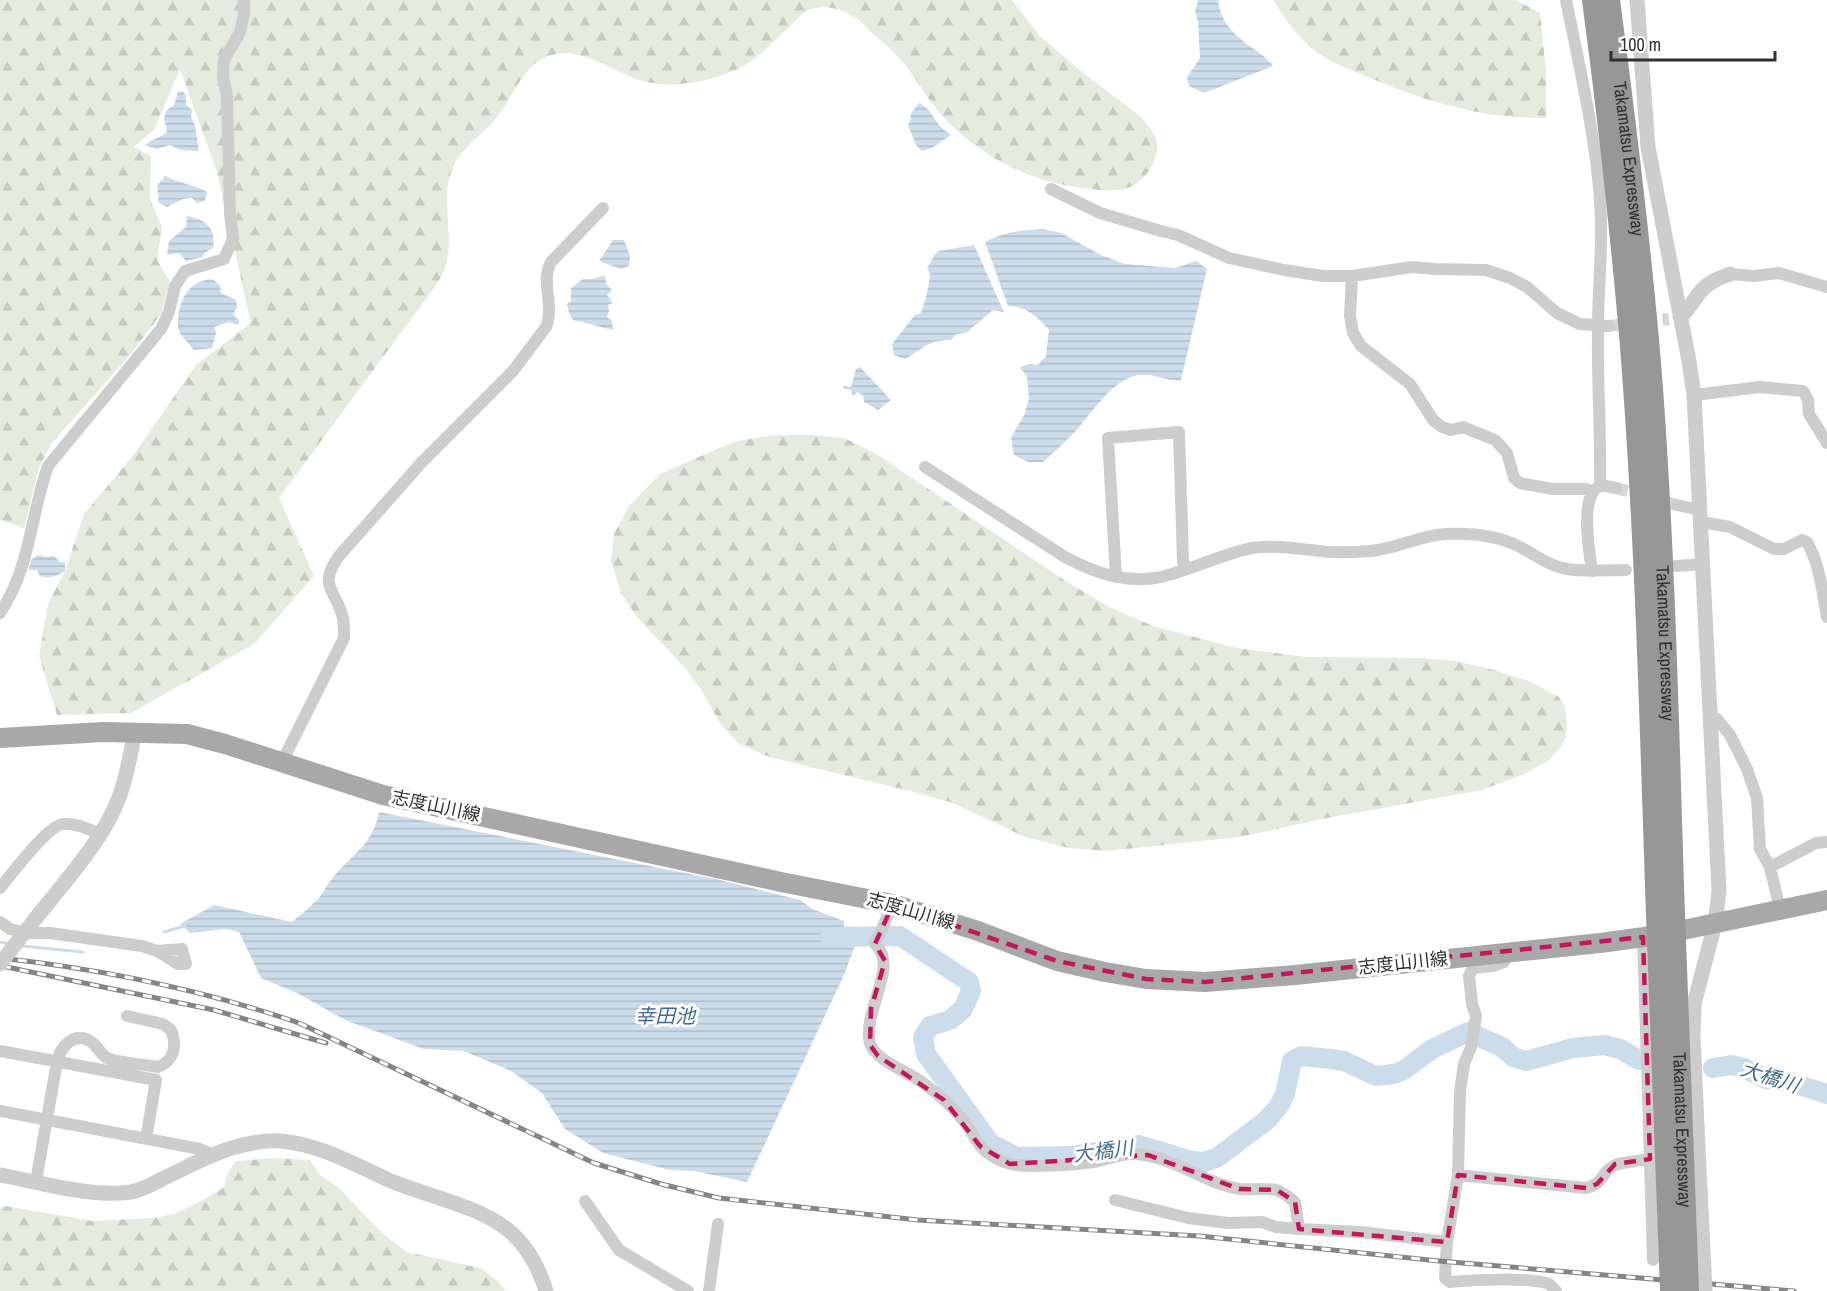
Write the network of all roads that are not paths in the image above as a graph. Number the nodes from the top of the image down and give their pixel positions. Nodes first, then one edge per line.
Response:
1 (244, 0) edge
2 (1566, 0) edge
3 (1593, 0) edge
4 (1609, 0) edge
5 (1637, 0) edge
6 (1051, 189) dead end
7 (603, 208) dead end
8 (1730, 274) joint
9 (1352, 276) junction
10 (1827, 287) edge
11 (1675, 318) junction
12 (1603, 326) junction
13 (1694, 395) junction
14 (1827, 443) edge
15 (925, 467) dead end
16 (1616, 488) tunnel mouth
17 (1596, 489) junction
18 (1677, 505) tunnel mouth
19 (1700, 516) junction
20 (1703, 564) junction
21 (1676, 566) dead end
22 (1187, 568) junction
23 (1626, 570) dead end
24 (1592, 571) junction
25 (1116, 577) junction
26 (0, 613) edge
27 (1827, 617) edge
28 (1710, 719) junction
29 (135, 732) junction
30 (0, 738) edge
31 (282, 762) junction
32 (100, 834) junction
33 (1827, 842) edge
34 (1770, 867) junction
35 (1665, 887) junction
36 (0, 888) edge
37 (1827, 900) edge
38 (893, 904) junction
39 (1780, 909) junction
40 (0, 922) edge
41 (1715, 924) junction
42 (1643, 937) junction
43 (157, 951) dead end
44 (1506, 952) junction
45 (0, 964) edge
46 (127, 1016) dead end
47 (0, 1051) edge
48 (57, 1062) junction
49 (0, 1111) edge
50 (46, 1120) junction
51 (146, 1139) junction
52 (211, 1154) junction
53 (1650, 1159) junction
54 (0, 1175) edge
55 (1458, 1175) junction
56 (36, 1181) junction
57 (1115, 1200) dead end
58 (585, 1201) dead end
59 (718, 1224) dead end
60 (1299, 1229) junction
61 (1447, 1242) junction
62 (1653, 1260) dead end
63 (546, 1291) edge
64 (688, 1291) edge
65 (709, 1291) edge
66 (1556, 1291) edge
67 (1671, 1291) edge
68 (1688, 1291) edge
69 (1705, 1291) edge

1 - 26 street
2 - 12 street
3 - 35 highway, Takamatsu Expressway
4 - 35 highway, Takamatsu Expressway
5 - 11 street
6 - 9 street
7 - 31 street
8 - 10 street
8 - 11 street
9 - 12 street
9 - 17 street
11 - 13 street
12 - 17 street
13 - 14 street
13 - 19 street
15 - 25 street
16 - 17 street
17 - 24 street
18 - 19 street
19 - 20 street
19 - 27 street
20 - 21 street
20 - 28 street
22 - 24 street
22 - 25 street
22 - 25 street
23 - 24 street
28 - 34 street
28 - 41 street
29 - 30 main road, 志度山川線
29 - 31 main road, 志度山川線
29 - 32 street
31 - 38 main road, 志度山川線
32 - 36 street
32 - 45 street, bridge
33 - 34 street
34 - 39 street
35 - 67 highway, Takamatsu Expressway, bridge
35 - 68 highway, Takamatsu Expressway, bridge
37 - 39 main road, 志度山川線
38 - 44 main road, 志度山川線
38 - 60 street
39 - 41 main road, 志度山川線
40 - 43 street
41 - 42 main road, 志度山川線
41 - 69 street, bridge
42 - 44 main road, 志度山川線
42 - 53 street
44 - 55 street
46 - 48 street
47 - 48 street
48 - 50 street
48 - 51 street
49 - 50 street
50 - 51 street
50 - 56 street
51 - 52 street
52 - 56 street
52 - 63 street
53 - 55 street
53 - 62 street
54 - 56 street
55 - 61 street
57 - 60 street
58 - 64 street
59 - 65 street
60 - 61 street
61 - 66 street

